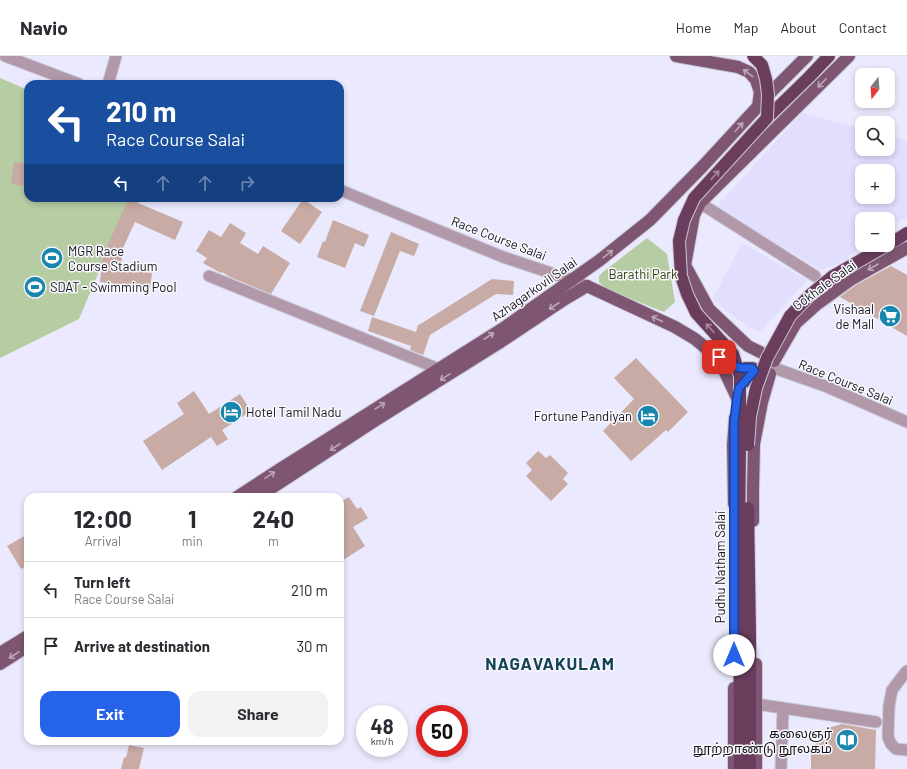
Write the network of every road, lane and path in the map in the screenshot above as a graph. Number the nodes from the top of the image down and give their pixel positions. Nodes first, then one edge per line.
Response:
1 (5, 56) edge
2 (116, 56) edge
3 (676, 56) edge
4 (753, 56) edge
5 (807, 56) edge
6 (829, 56) edge
7 (849, 56) edge
8 (68, 80) edge
9 (109, 80) edge
10 (758, 107) junction
11 (767, 118) junction
12 (344, 192) edge
13 (700, 204) junction
14 (907, 233) edge
15 (895, 240) edge
16 (907, 248) edge
17 (875, 252) edge
18 (590, 267) junction
19 (209, 276) dead end
20 (815, 276) dead end
21 (572, 280) junction
22 (587, 286) junction
23 (712, 352) junction
24 (762, 353) junction
25 (773, 368) junction
26 (439, 369) junction
27 (753, 369) junction
28 (737, 398) junction
29 (907, 422) edge
30 (243, 493) edge
31 (264, 493) edge
32 (24, 638) edge
33 (24, 649) edge
34 (0, 653) edge
35 (0, 664) edge
36 (907, 671) edge
37 (756, 704) junction
38 (783, 708) junction
39 (876, 722) dead end
40 (907, 750) edge
41 (734, 769) edge
42 (740, 769) edge
43 (750, 769) edge
44 (756, 769) edge
45 (781, 769) edge

1 - 8 street
2 - 9 street
10 -> 3 main road
4 - 11 highway, bridge
5 - 10 main road, Azhagarkovil Salai
6 - 11 highway
7 -> 13 main road
18 -> 10 main road, Azhagarkovil Salai
42 -> 11 highway, bridge
12 - 21 street, Race Course Salai
13 - 20 street
13 - 24 main road
14 - 15 highway
16 -> 25 main road, Gokhale Salai
17 - 43 highway, bridge
18 - 21 main road, Azhagarkovil Salai
18 - 22 main road
19 - 26 street
21 - 22 street, Race Course Salai
26 -> 21 main road, Azhagarkovil Salai
23 -> 22 main road, Race Course Salai
22 -> 31 main road, Azhagarkovil Salai
23 - 27 main road, Race Course Salai
23 - 28 main road
24 - 25 main road
24 - 27 main road
25 - 27 main road
25 - 29 street, Race Course Salai
25 - 37 main road
30 -> 26 main road, Azhagarkovil Salai
27 - 28 main road, Pudhu Natham Salai
28 - 41 main road, Pudhu Natham Salai
32 - 34 main road
33 -> 35 main road
36 - 40 street
37 - 38 street
37 - 44 main road
38 - 39 street
38 - 45 street

